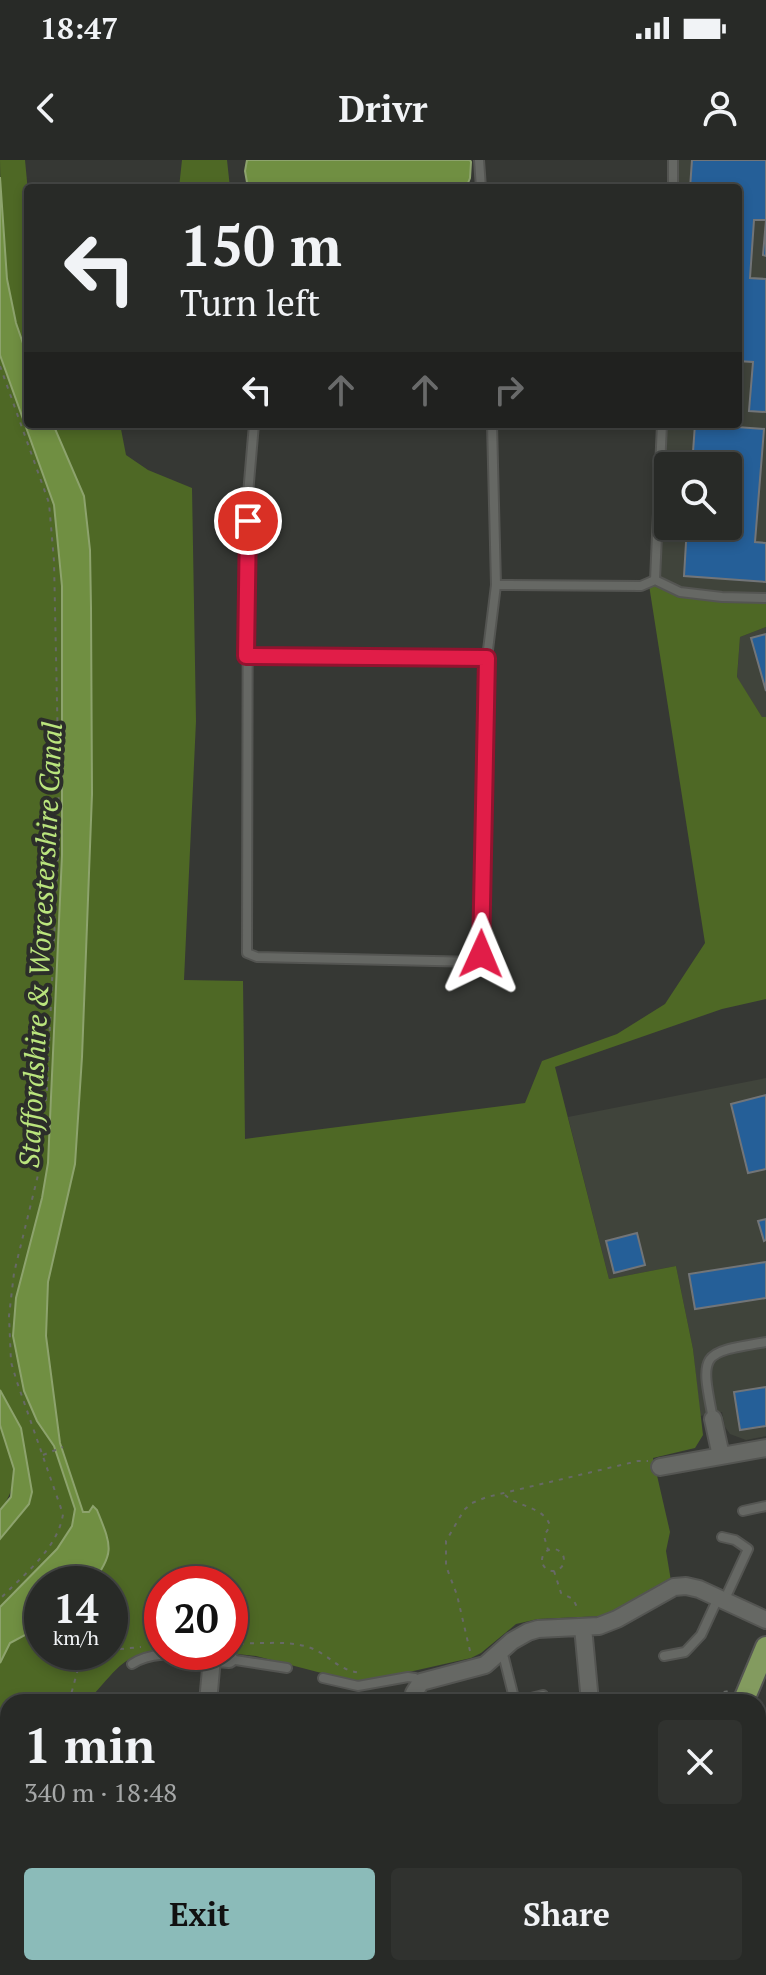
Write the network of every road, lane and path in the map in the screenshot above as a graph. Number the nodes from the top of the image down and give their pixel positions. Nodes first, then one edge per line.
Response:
1 (479, 160) edge
2 (673, 160) edge
3 (481, 184) edge
4 (673, 184) edge
5 (0, 366) edge
6 (254, 428) edge
7 (492, 428) edge
8 (662, 428) edge
9 (655, 580) junction
10 (496, 585) junction
11 (766, 598) edge
12 (246, 656) junction
13 (487, 658) junction
14 (766, 1342) edge
15 (713, 1419) joint
16 (63, 1447) dead end
17 (766, 1448) edge
18 (42, 1455) junction
19 (721, 1456) junction
20 (660, 1467) joint
21 (504, 1494) junction
22 (766, 1506) edge
23 (743, 1511) dead end
24 (722, 1537) dead end
25 (548, 1550) junction
26 (554, 1571) junction
27 (739, 1571) junction
28 (750, 1575) dead end
29 (0, 1599) edge
30 (721, 1599) junction
31 (766, 1620) edge
32 (583, 1627) junction
33 (766, 1647) edge
34 (248, 1650) edge
35 (499, 1653) junction
36 (664, 1656) dead end
37 (144, 1658) edge
38 (248, 1659) edge
39 (132, 1664) dead end
40 (287, 1668) dead end
41 (474, 1668) junction
42 (78, 1670) edge
43 (218, 1670) edge
44 (365, 1674) dead end
45 (323, 1678) dead end
46 (421, 1682) junction
47 (71, 1694) edge
48 (211, 1694) edge
49 (414, 1694) edge
50 (513, 1694) edge
51 (589, 1694) edge
52 (739, 1694) edge

1 - 3 lane
2 - 4 lane
5 - 18 path
6 - 12 lane
7 - 10 lane
8 - 9 lane
9 - 10 lane
9 - 11 lane
10 - 13 lane
12 - 13 lane
12 - 13 lane
14 - 15 lane
15 - 19 street
16 - 18 path
17 - 19 street
18 - 29 path
19 - 20 street
20 - 21 path
21 - 25 path
21 - 41 path
22 - 23 lane
24 - 27 lane
25 - 26 path
25 - 26 path
26 - 32 path
27 - 28 lane
27 - 30 lane
30 - 31 street
30 - 32 street
30 - 36 lane
32 - 35 street
32 - 51 street
33 - 52 main road
34 - 44 path
35 - 41 street
35 - 50 lane
37 - 39 lane
38 - 40 lane
41 - 46 street
42 - 47 path
43 - 48 street
45 - 46 lane
46 - 49 street

